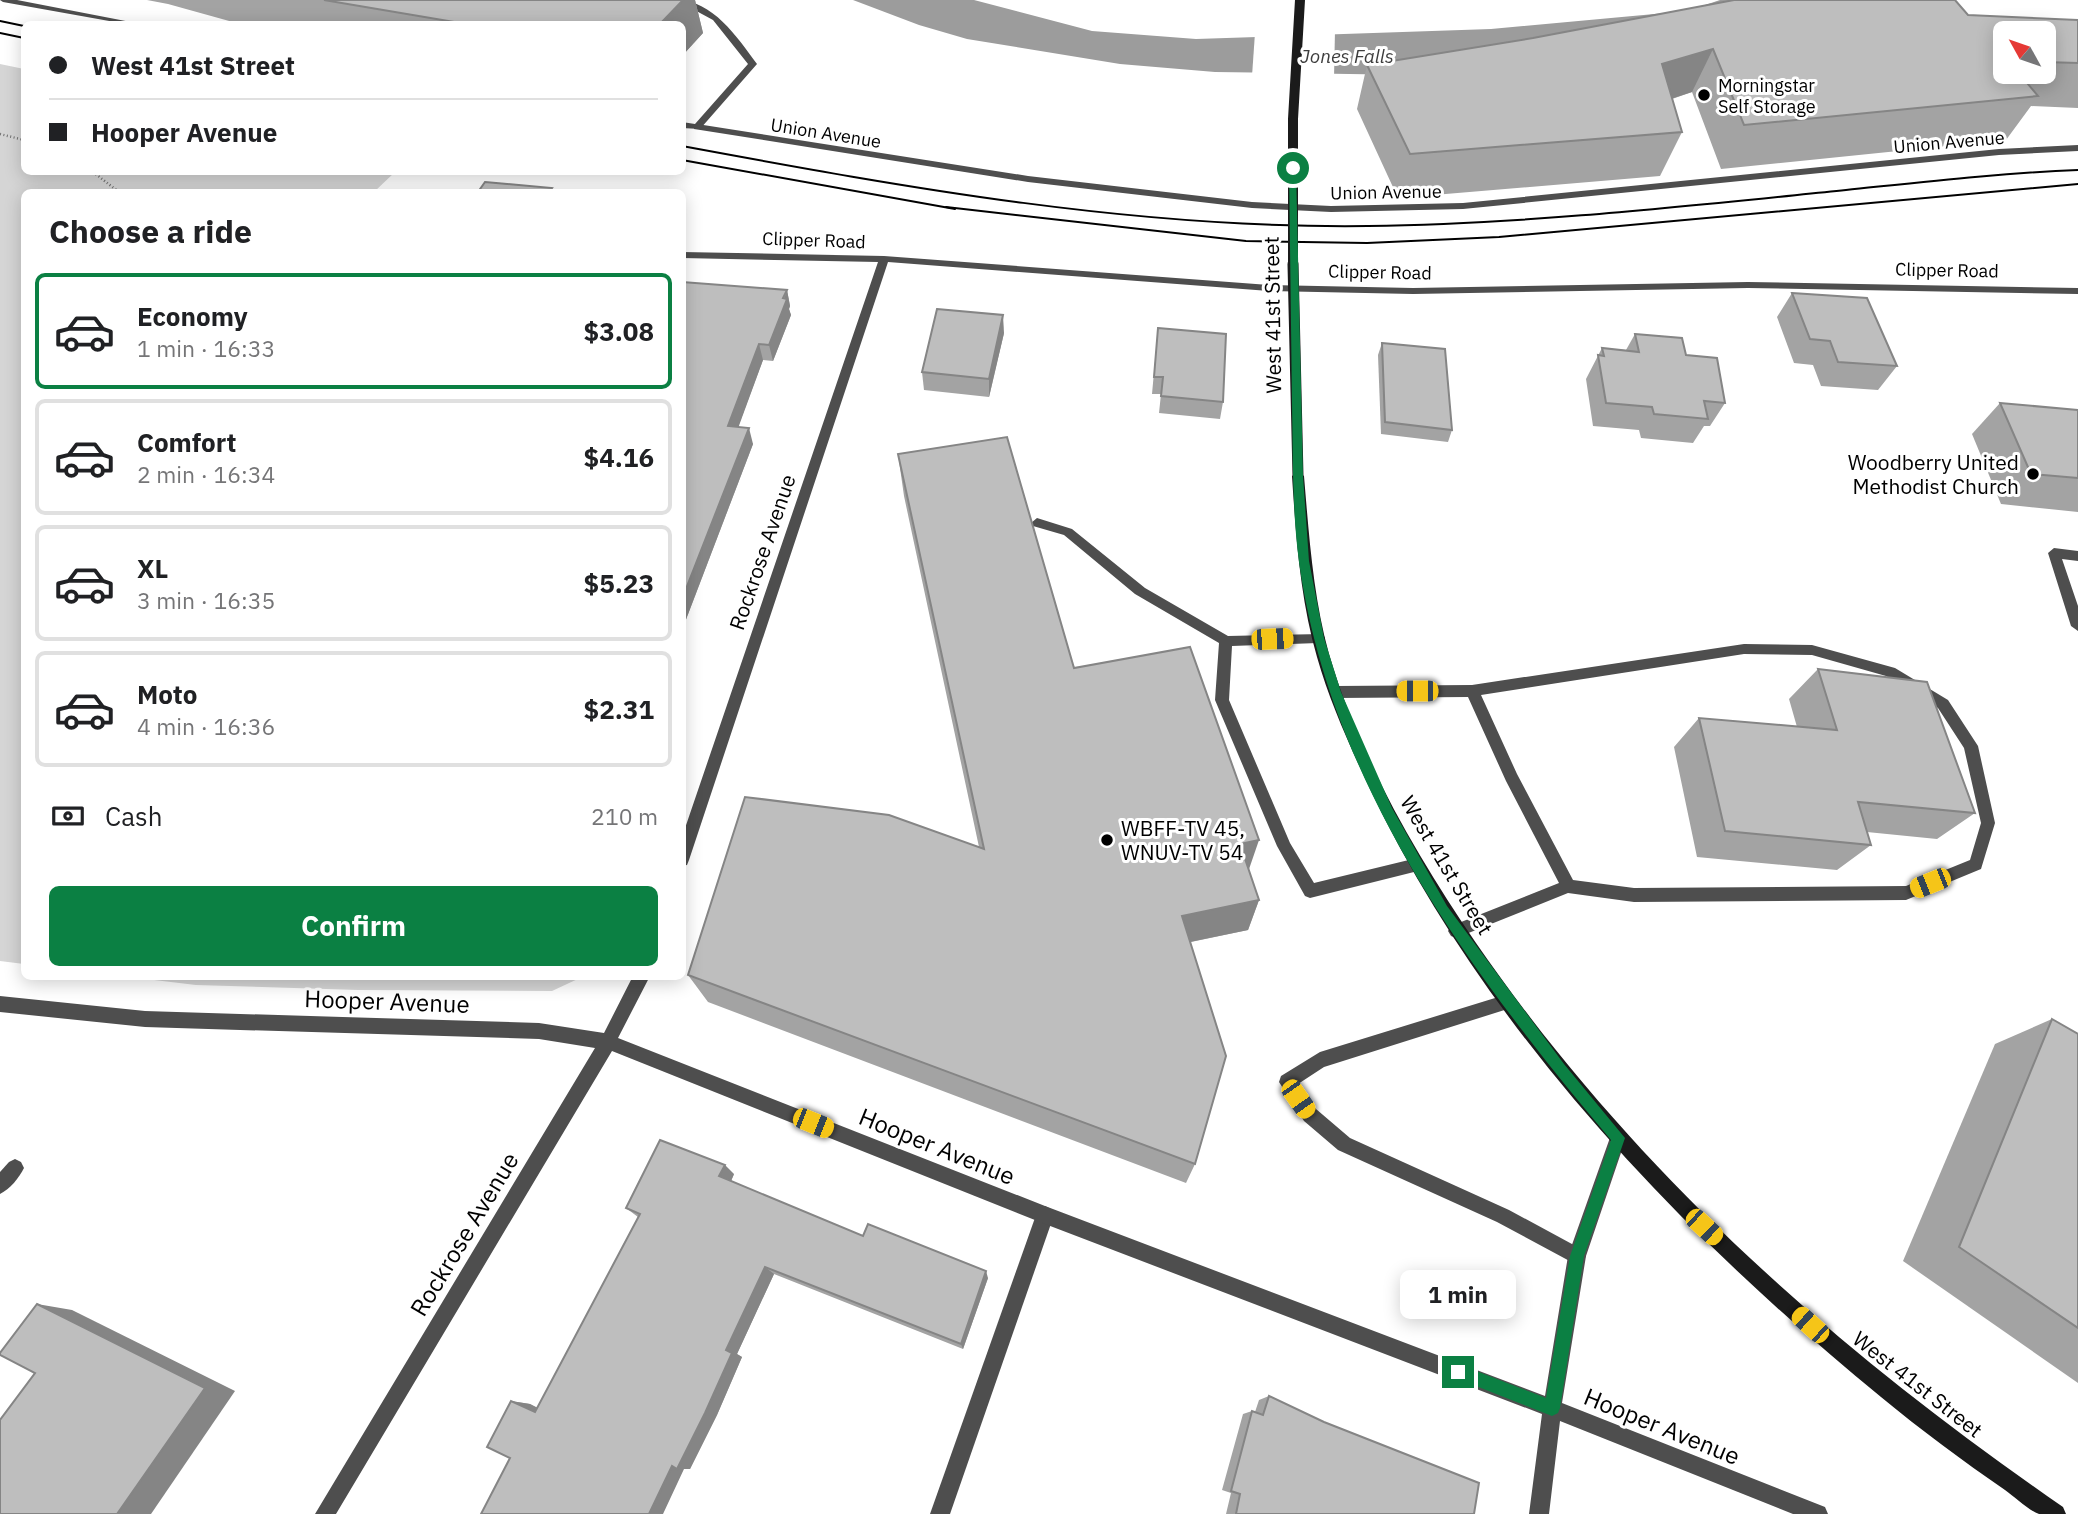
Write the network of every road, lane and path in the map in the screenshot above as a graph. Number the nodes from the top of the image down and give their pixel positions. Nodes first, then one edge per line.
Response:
1 (3, 0) edge
2 (680, 0) edge
3 (1300, 0) edge
4 (119, 21) edge
5 (686, 126) edge
6 (697, 127) junction
7 (0, 134) edge
8 (21, 139) edge
9 (2078, 148) edge
10 (97, 175) edge
11 (115, 189) edge
12 (686, 255) edge
13 (884, 259) junction
14 (2078, 291) edge
15 (1037, 523) dead end
16 (2078, 556) edge
17 (2078, 626) edge
18 (1318, 638) junction
19 (1226, 641) junction
20 (1472, 691) junction
21 (1336, 692) junction
22 (686, 848) edge
23 (1416, 865) junction
24 (1568, 886) junction
25 (1456, 930) junction
26 (640, 980) edge
27 (1508, 1002) junction
28 (0, 1004) edge
29 (608, 1042) junction
30 (1618, 1138) junction
31 (15, 1167) dead end
32 (0, 1185) edge
33 (1045, 1215) junction
34 (1577, 1256) junction
35 (1552, 1408) junction
36 (325, 1514) edge
37 (940, 1514) edge
38 (1539, 1514) edge
39 (1818, 1514) edge
40 (2056, 1514) edge

1 - 4 street
2 - 6 street
3 - 18 main road, West 41st Street, bridge
5 - 6 street, Union Avenue
6 - 9 street, Union Avenue
7 - 8 path
10 - 11 path
12 - 13 street, Clipper Road
13 - 14 street, Clipper Road
13 - 22 street, Rockrose Avenue
15 - 19 street
16 - 17 street
18 - 19 street
18 - 21 main road, West 41st Street
19 - 23 street
20 - 21 street
20 - 24 street
20 - 24 street
21 - 23 main road, West 41st Street
23 - 25 main road, West 41st Street
24 - 25 street
25 - 27 main road, West 41st Street
26 - 29 street, Rockrose Avenue
27 - 30 main road, West 41st Street
27 - 34 street
28 - 29 street, Hooper Avenue
29 - 33 street, Hooper Avenue
29 - 36 street, Rockrose Avenue
30 - 34 street
30 - 40 main road, West 41st Street
31 - 32 street
33 - 35 street, Hooper Avenue
33 - 37 street
34 - 35 street
35 - 38 street
35 - 39 street, Hooper Avenue

